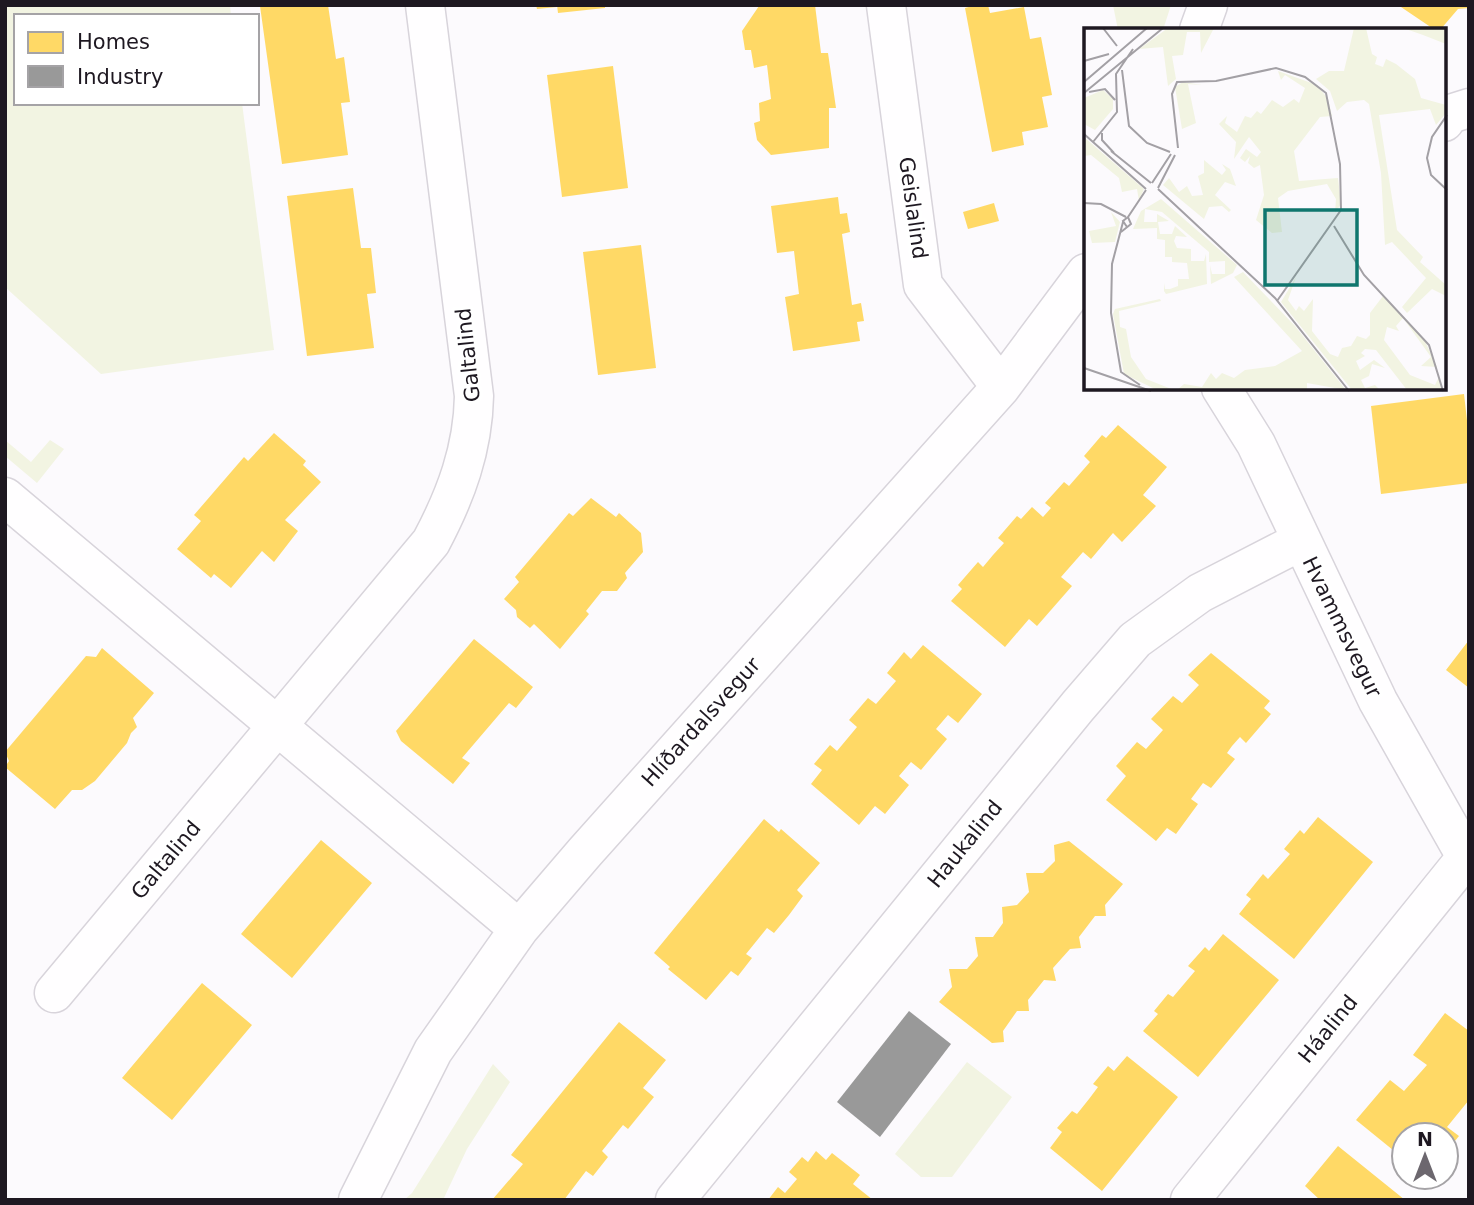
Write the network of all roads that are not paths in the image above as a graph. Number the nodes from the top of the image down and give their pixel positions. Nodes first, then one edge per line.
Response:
1 (425, 5) edge
2 (886, 5) edge
3 (1208, 5) edge
4 (1200, 28) edge
5 (1469, 108) edge
6 (1446, 119) edge
7 (1084, 276) edge
8 (1001, 387) junction
9 (1222, 390) edge
10 (5, 497) edge
11 (1301, 541) junction
12 (278, 728) junction
13 (1468, 858) edge
14 (519, 929) junction
15 (54, 993) dead end
16 (358, 1200) edge
17 (675, 1200) edge
18 (1190, 1200) edge

1 - 12 street, Galtalind
2 - 8 street, Geislalind
3 - 4 street
5 - 6 street
7 - 8 street, Hlíðardalsvegur
8 - 14 street, Hlíðardalsvegur
9 - 11 street, Hvammsvegur
10 - 12 street
11 - 13 street, Hvammsvegur
11 - 17 street, Haukalind
12 - 14 street
12 - 15 street, Galtalind
13 - 18 street, Háalind
14 - 16 street, Hlíðardalsvegur

